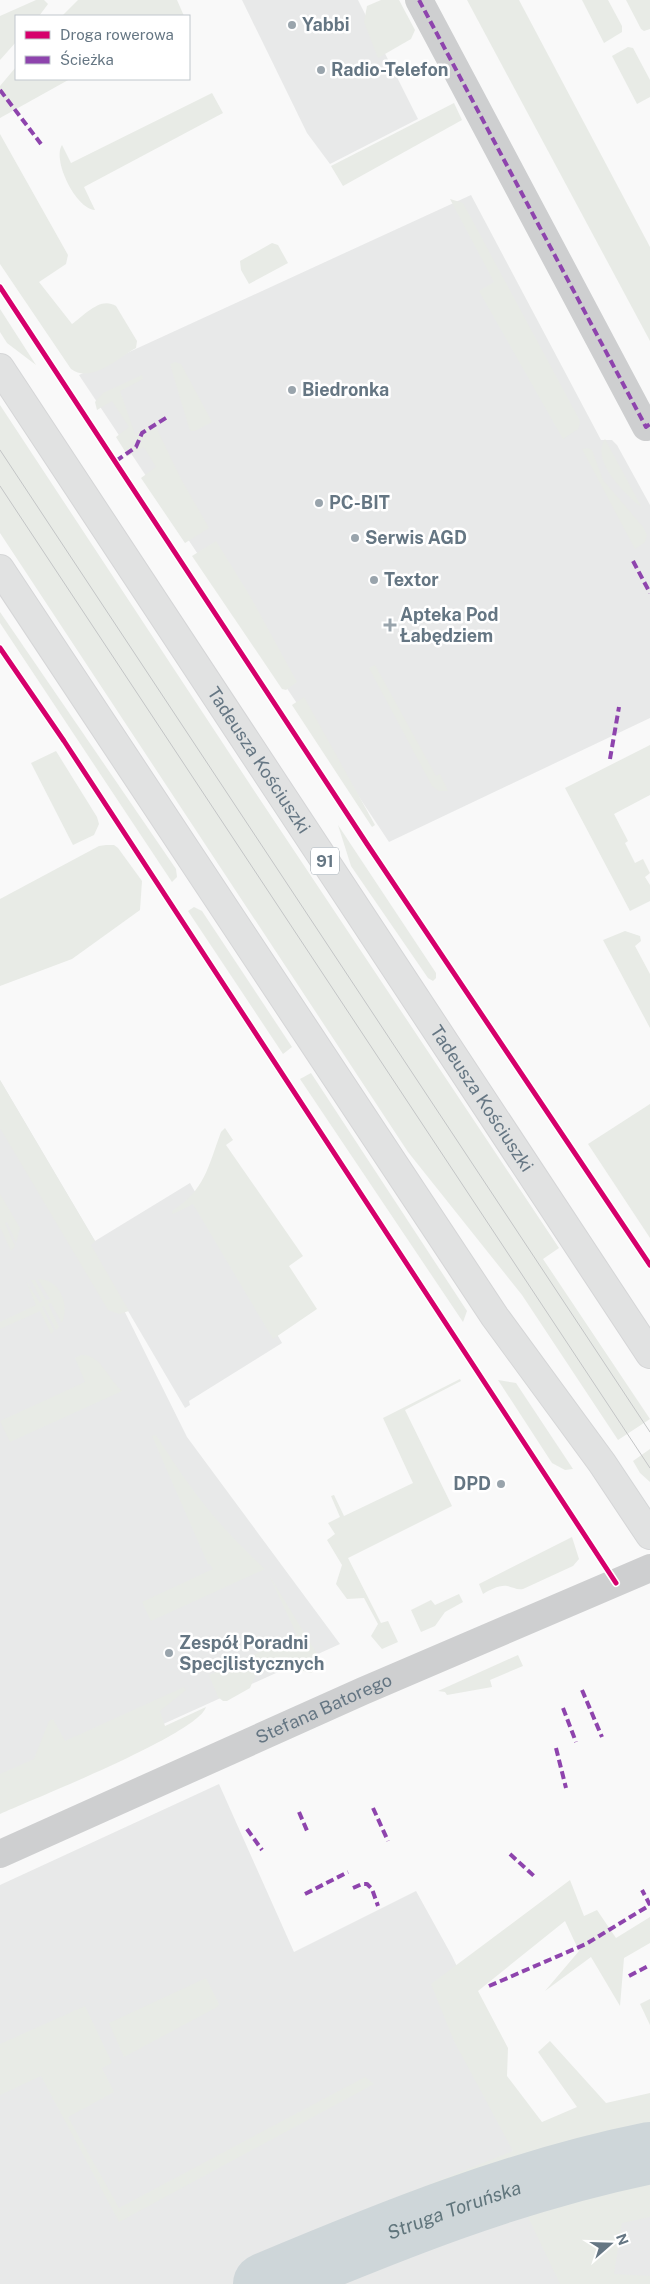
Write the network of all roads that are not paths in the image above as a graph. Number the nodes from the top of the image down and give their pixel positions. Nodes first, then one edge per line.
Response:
1 (419, 0) edge
2 (0, 368) edge
3 (649, 429) edge
4 (0, 569) edge
5 (650, 1354) edge
6 (650, 1535) edge
7 (650, 1568) edge
8 (0, 1854) edge

1 - 3 street
2 - 5 main road, Tadeusza Kościuszki / 91
4 - 6 main road
7 - 8 street, Stefana Batorego

